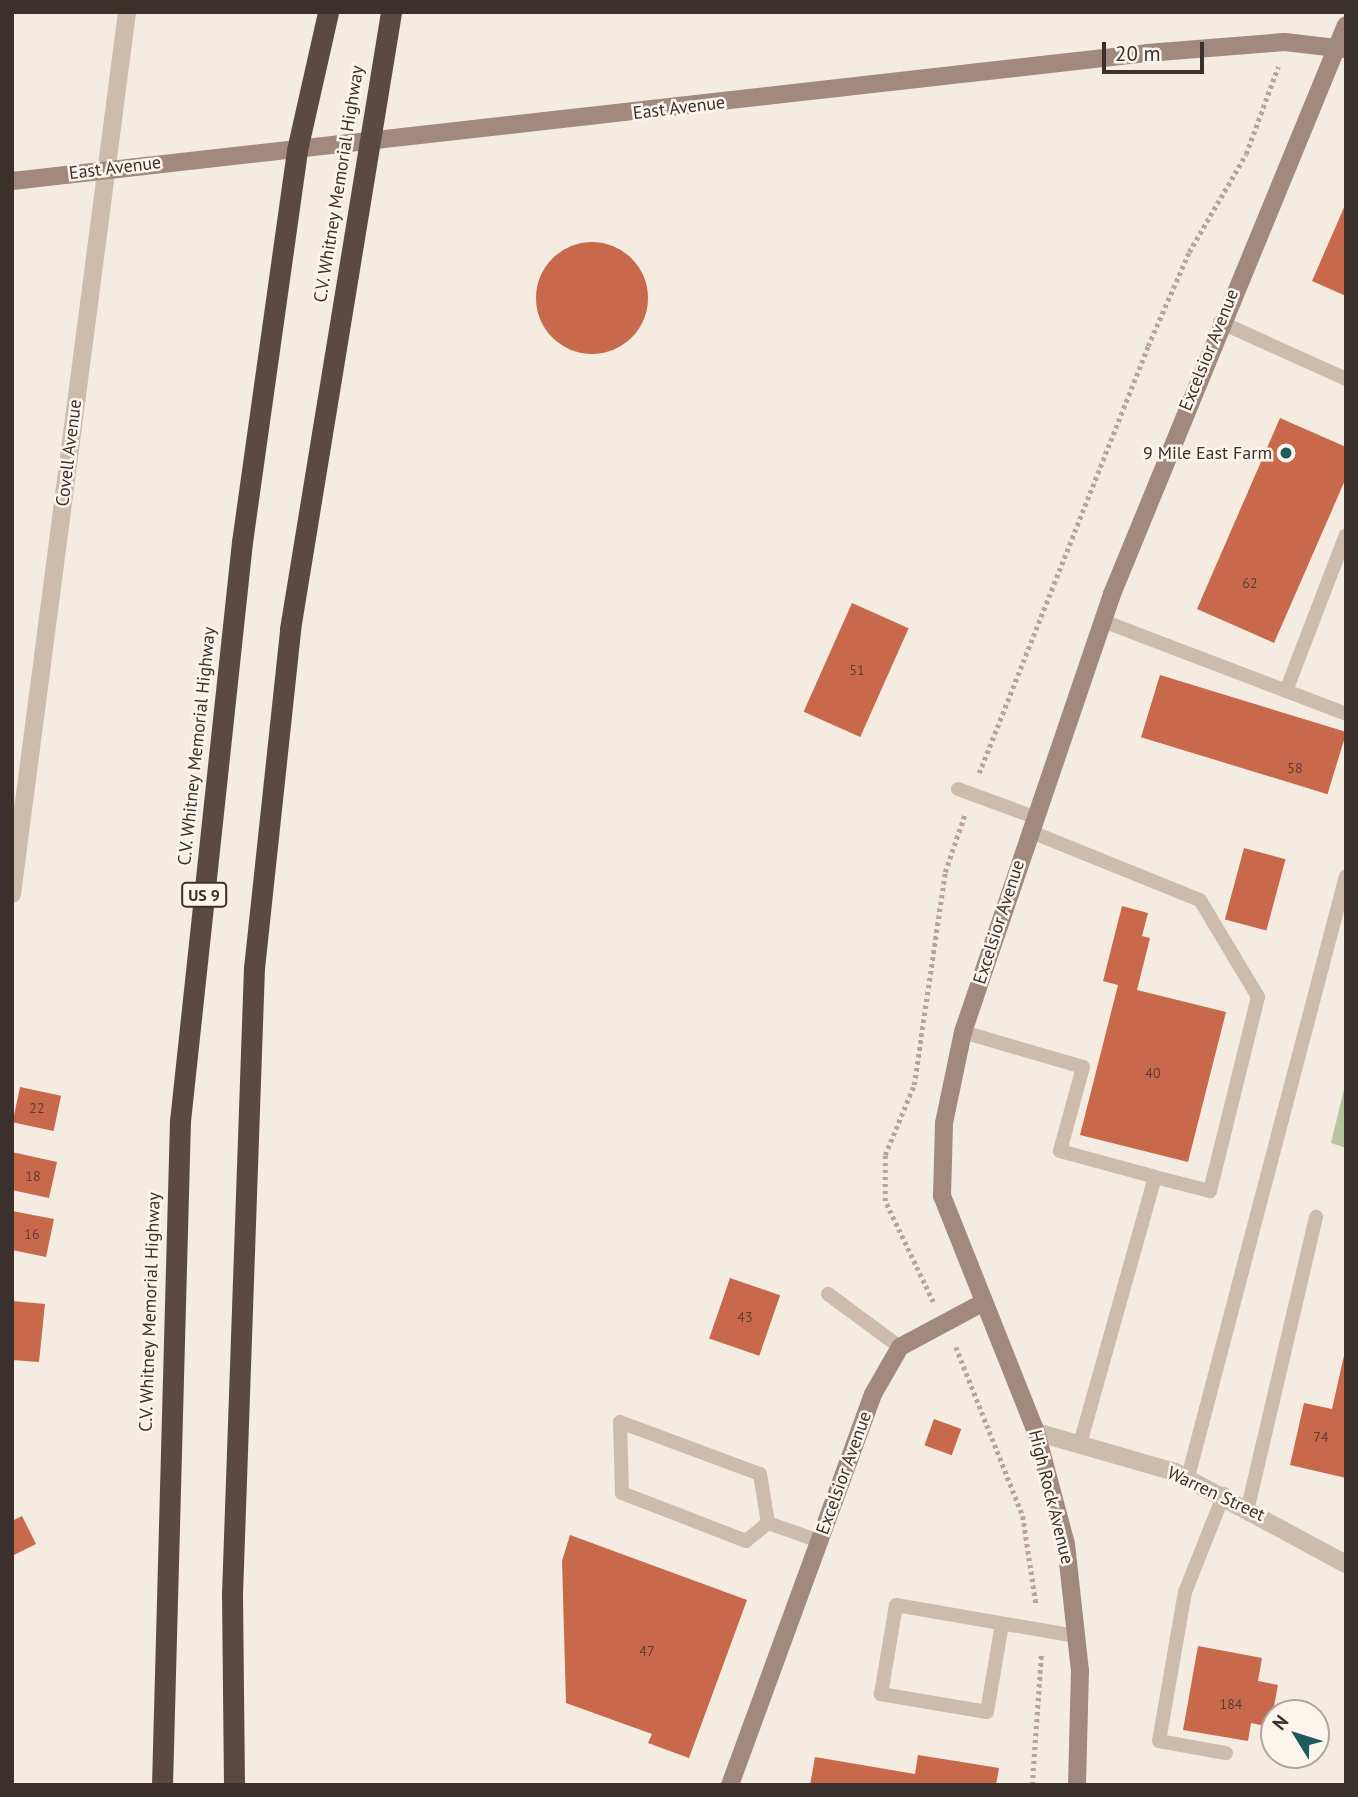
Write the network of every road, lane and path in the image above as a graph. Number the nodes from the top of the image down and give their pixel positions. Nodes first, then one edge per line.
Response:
1 (127, 12) edge
2 (328, 12) edge
3 (391, 12) edge
4 (1346, 25) edge
5 (1285, 42) junction
6 (1341, 48) edge
7 (368, 142) junction
8 (297, 149) junction
9 (101, 170) junction
10 (12, 181) edge
11 (1220, 322) junction
12 (1346, 379) edge
13 (1346, 535) edge
14 (1103, 621) junction
15 (1286, 691) junction
16 (1346, 714) edge
17 (965, 791) junction
18 (1031, 824) junction
19 (1346, 876) edge
20 (12, 894) edge
21 (963, 1032) junction
22 (1155, 1177) junction
23 (1316, 1217) dead end
24 (828, 1294) dead end
25 (929, 1294) dead end
26 (984, 1302) junction
27 (900, 1347) junction
28 (961, 1356) dead end
29 (1037, 1432) junction
30 (1080, 1444) junction
31 (1188, 1478) junction
32 (1224, 1494) junction
33 (1248, 1507) junction
34 (768, 1523) junction
35 (819, 1541) junction
36 (1346, 1564) edge
37 (1002, 1624) junction
38 (1040, 1630) junction
39 (1076, 1636) junction
40 (1226, 1753) dead end
41 (162, 1785) edge
42 (233, 1785) edge
43 (730, 1785) edge
44 (1032, 1785) edge
45 (1077, 1785) edge

1 - 9 street, Covell Avenue
2 - 8 highway, C.V. Whitney Memorial Highway / US 9
3 - 7 highway, C.V. Whitney Memorial Highway
4 - 6 street, Excelsior Avenue
5 - 6 street, East Avenue
5 - 7 street, East Avenue
5 - 17 path
6 - 11 street, Excelsior Avenue
7 - 8 street, East Avenue
7 - 42 highway, C.V. Whitney Memorial Highway
8 - 9 street, East Avenue
8 - 41 highway, C.V. Whitney Memorial Highway / US 9
9 - 10 street, East Avenue
9 - 20 street, Covell Avenue
11 - 12 lane
11 - 14 street, Excelsior Avenue
13 - 15 lane
14 - 15 lane
14 - 18 street, Excelsior Avenue
15 - 16 lane
17 - 18 lane
17 - 25 path
18 - 21 street, Excelsior Avenue
18 - 22 lane
19 - 31 lane
21 - 22 lane
21 - 26 street, Excelsior Avenue
22 - 30 lane
23 - 33 lane
24 - 27 lane
26 - 27 street
26 - 29 street, High Rock Avenue
27 - 35 street, Excelsior Avenue
28 - 38 path
29 - 30 street, Warren Street
29 - 39 street, High Rock Avenue
30 - 31 street, Warren Street
31 - 32 street, Warren Street
32 - 33 street, Warren Street
32 - 40 lane
33 - 36 street, Warren Street
34 - 34 lane
34 - 35 lane
35 - 43 street, Excelsior Avenue
37 - 37 lane
37 - 38 lane
38 - 39 lane
38 - 44 path
39 - 45 street, High Rock Avenue

